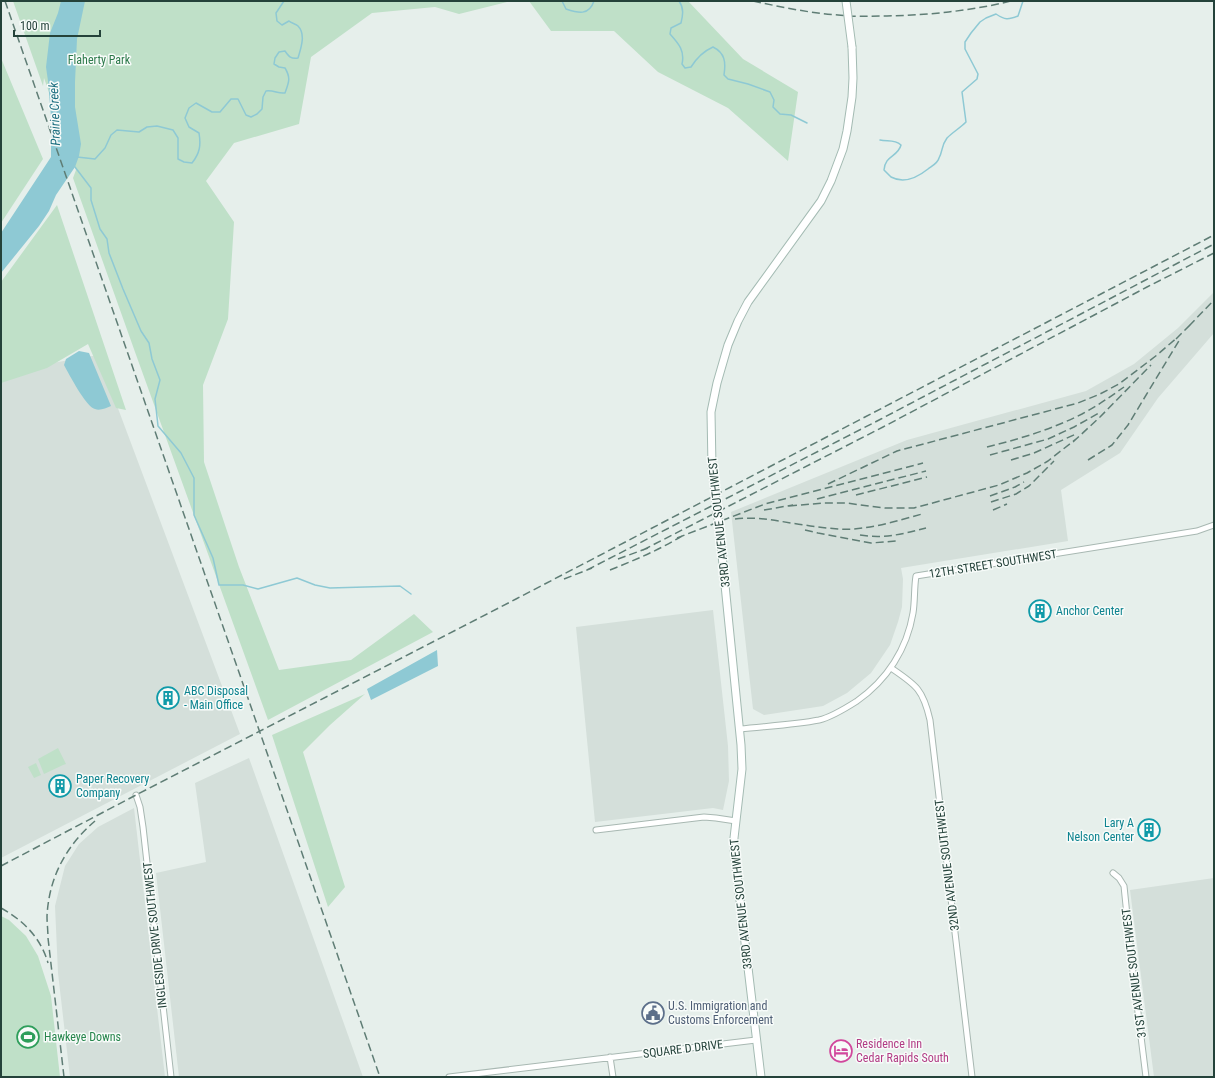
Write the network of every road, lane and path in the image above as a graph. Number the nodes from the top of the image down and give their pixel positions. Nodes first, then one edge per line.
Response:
1 (846, 1) edge
2 (1214, 525) edge
3 (891, 668) junction
4 (740, 729) junction
5 (136, 795) dead end
6 (736, 821) junction
7 (596, 830) dead end
8 (1113, 873) dead end
9 (756, 1040) junction
10 (610, 1057) junction
11 (171, 1077) edge
12 (448, 1077) edge
13 (613, 1077) edge
14 (760, 1077) edge
15 (972, 1077) edge
16 (1146, 1077) edge

1 - 4 street, 33RD AVENUE SOUTHWEST, bridge
2 - 3 street, 12TH STREET SOUTHWEST
3 - 4 street, 12TH STREET SOUTHWEST
3 - 15 street, 32ND AVENUE SOUTHWEST
4 - 6 street, 33RD AVENUE SOUTHWEST
5 - 11 street, INGLESIDE DRIVE SOUTHWEST
6 - 7 street
6 - 9 street, 33RD AVENUE SOUTHWEST
8 - 16 street, 31ST AVENUE SOUTHWEST
9 - 10 street, SQUARE D DRIVE
9 - 14 street, 33RD AVENUE SOUTHWEST
10 - 12 street, SQUARE D DRIVE
10 - 13 street

